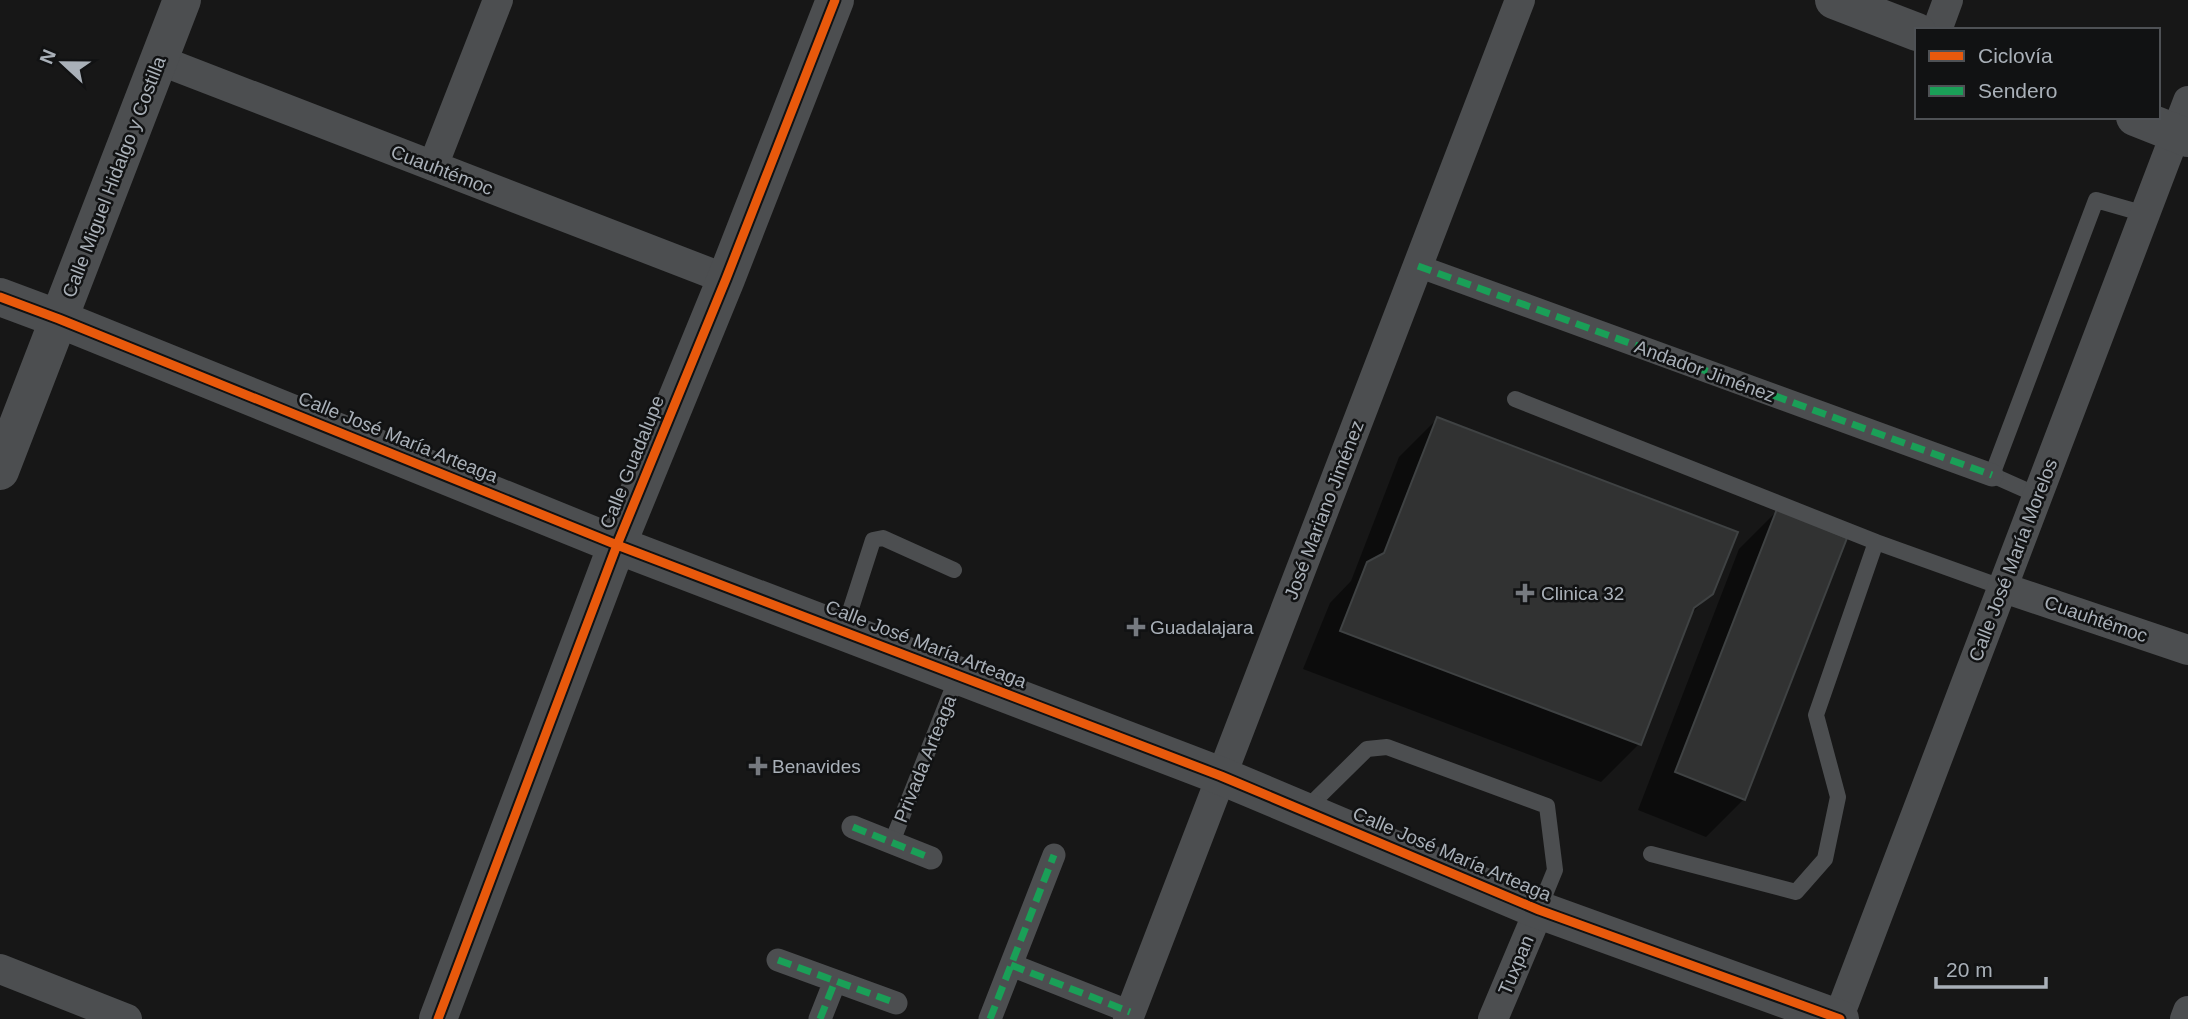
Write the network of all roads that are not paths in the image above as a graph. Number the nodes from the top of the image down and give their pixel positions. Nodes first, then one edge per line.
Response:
1 (182, 0) edge
2 (498, 0) edge
3 (835, 0) edge
4 (1520, 0) edge
5 (1833, 0) edge
6 (1948, 0) edge
7 (1938, 28) edge
8 (1915, 31) edge
9 (159, 60) junction
10 (2149, 119) edge
11 (2184, 124) edge
12 (433, 166) junction
13 (2144, 214) junction
14 (1418, 266) junction
15 (726, 279) junction
16 (0, 297) edge
17 (59, 319) junction
18 (1515, 399) dead end
19 (0, 471) edge
20 (1993, 475) junction
21 (2037, 495) junction
22 (1876, 542) junction
23 (617, 544) junction
24 (954, 570) dead end
25 (2004, 588) junction
26 (844, 631) junction
27 (2188, 650) edge
28 (958, 675) junction
29 (1221, 776) junction
30 (1304, 811) junction
31 (853, 827) dead end
32 (892, 842) junction
33 (1651, 854) dead end
34 (1054, 855) dead end
35 (931, 858) dead end
36 (1539, 910) junction
37 (778, 960) dead end
38 (1011, 965) junction
39 (0, 969) edge
40 (835, 981) junction
41 (896, 1003) dead end
42 (2188, 1011) edge
43 (1129, 1016) edge
44 (127, 1019) edge
45 (438, 1019) edge
46 (820, 1019) edge
47 (990, 1019) edge
48 (1493, 1019) edge
49 (1838, 1019) edge
50 (2185, 1019) edge

1 - 9 street, Calle Miguel Hidalgo y Costilla
2 - 12 street
3 - 15 street, Calle Guadalupe
4 - 14 street, José Mariano Jiménez
5 - 8 street
6 - 7 street
9 - 12 street, Cuauhtémoc
9 - 17 street, Calle Miguel Hidalgo y Costilla
10 - 11 street
11 - 13 street, Calle José María Morelos
12 - 15 street, Cuauhtémoc
13 - 20 lane
13 - 21 street, Calle José María Morelos
14 - 20 street, Andador Jiménez
14 - 29 street, José Mariano Jiménez
15 - 23 street, Calle Guadalupe
16 - 17 street, Calle José María Arteaga
17 - 19 street, Calle Miguel Hidalgo y Costilla
17 - 23 street, Calle José María Arteaga
18 - 22 lane
20 - 21 lane
21 - 25 street, Calle José María Morelos
22 - 25 lane
22 - 33 lane
23 - 26 street, Calle José María Arteaga
23 - 45 street, Calle Guadalupe
24 - 26 lane
25 - 27 street, Cuauhtémoc
25 - 49 street, Calle José María Morelos
26 - 28 street, Calle José María Arteaga
28 - 29 street, Calle José María Arteaga
28 - 32 lane, Privada Arteaga
29 - 30 street, Calle José María Arteaga
29 - 43 street, José Mariano Jiménez
30 - 36 street, Calle José María Arteaga
30 - 36 lane
31 - 32 street, Privada Arteaga
32 - 35 street, Privada Arteaga
34 - 38 street
36 - 48 street, Tuxpan
36 - 49 street, Calle José María Arteaga
37 - 40 street
38 - 43 street
38 - 47 street
39 - 44 street
40 - 41 street
40 - 46 street
42 - 50 street

